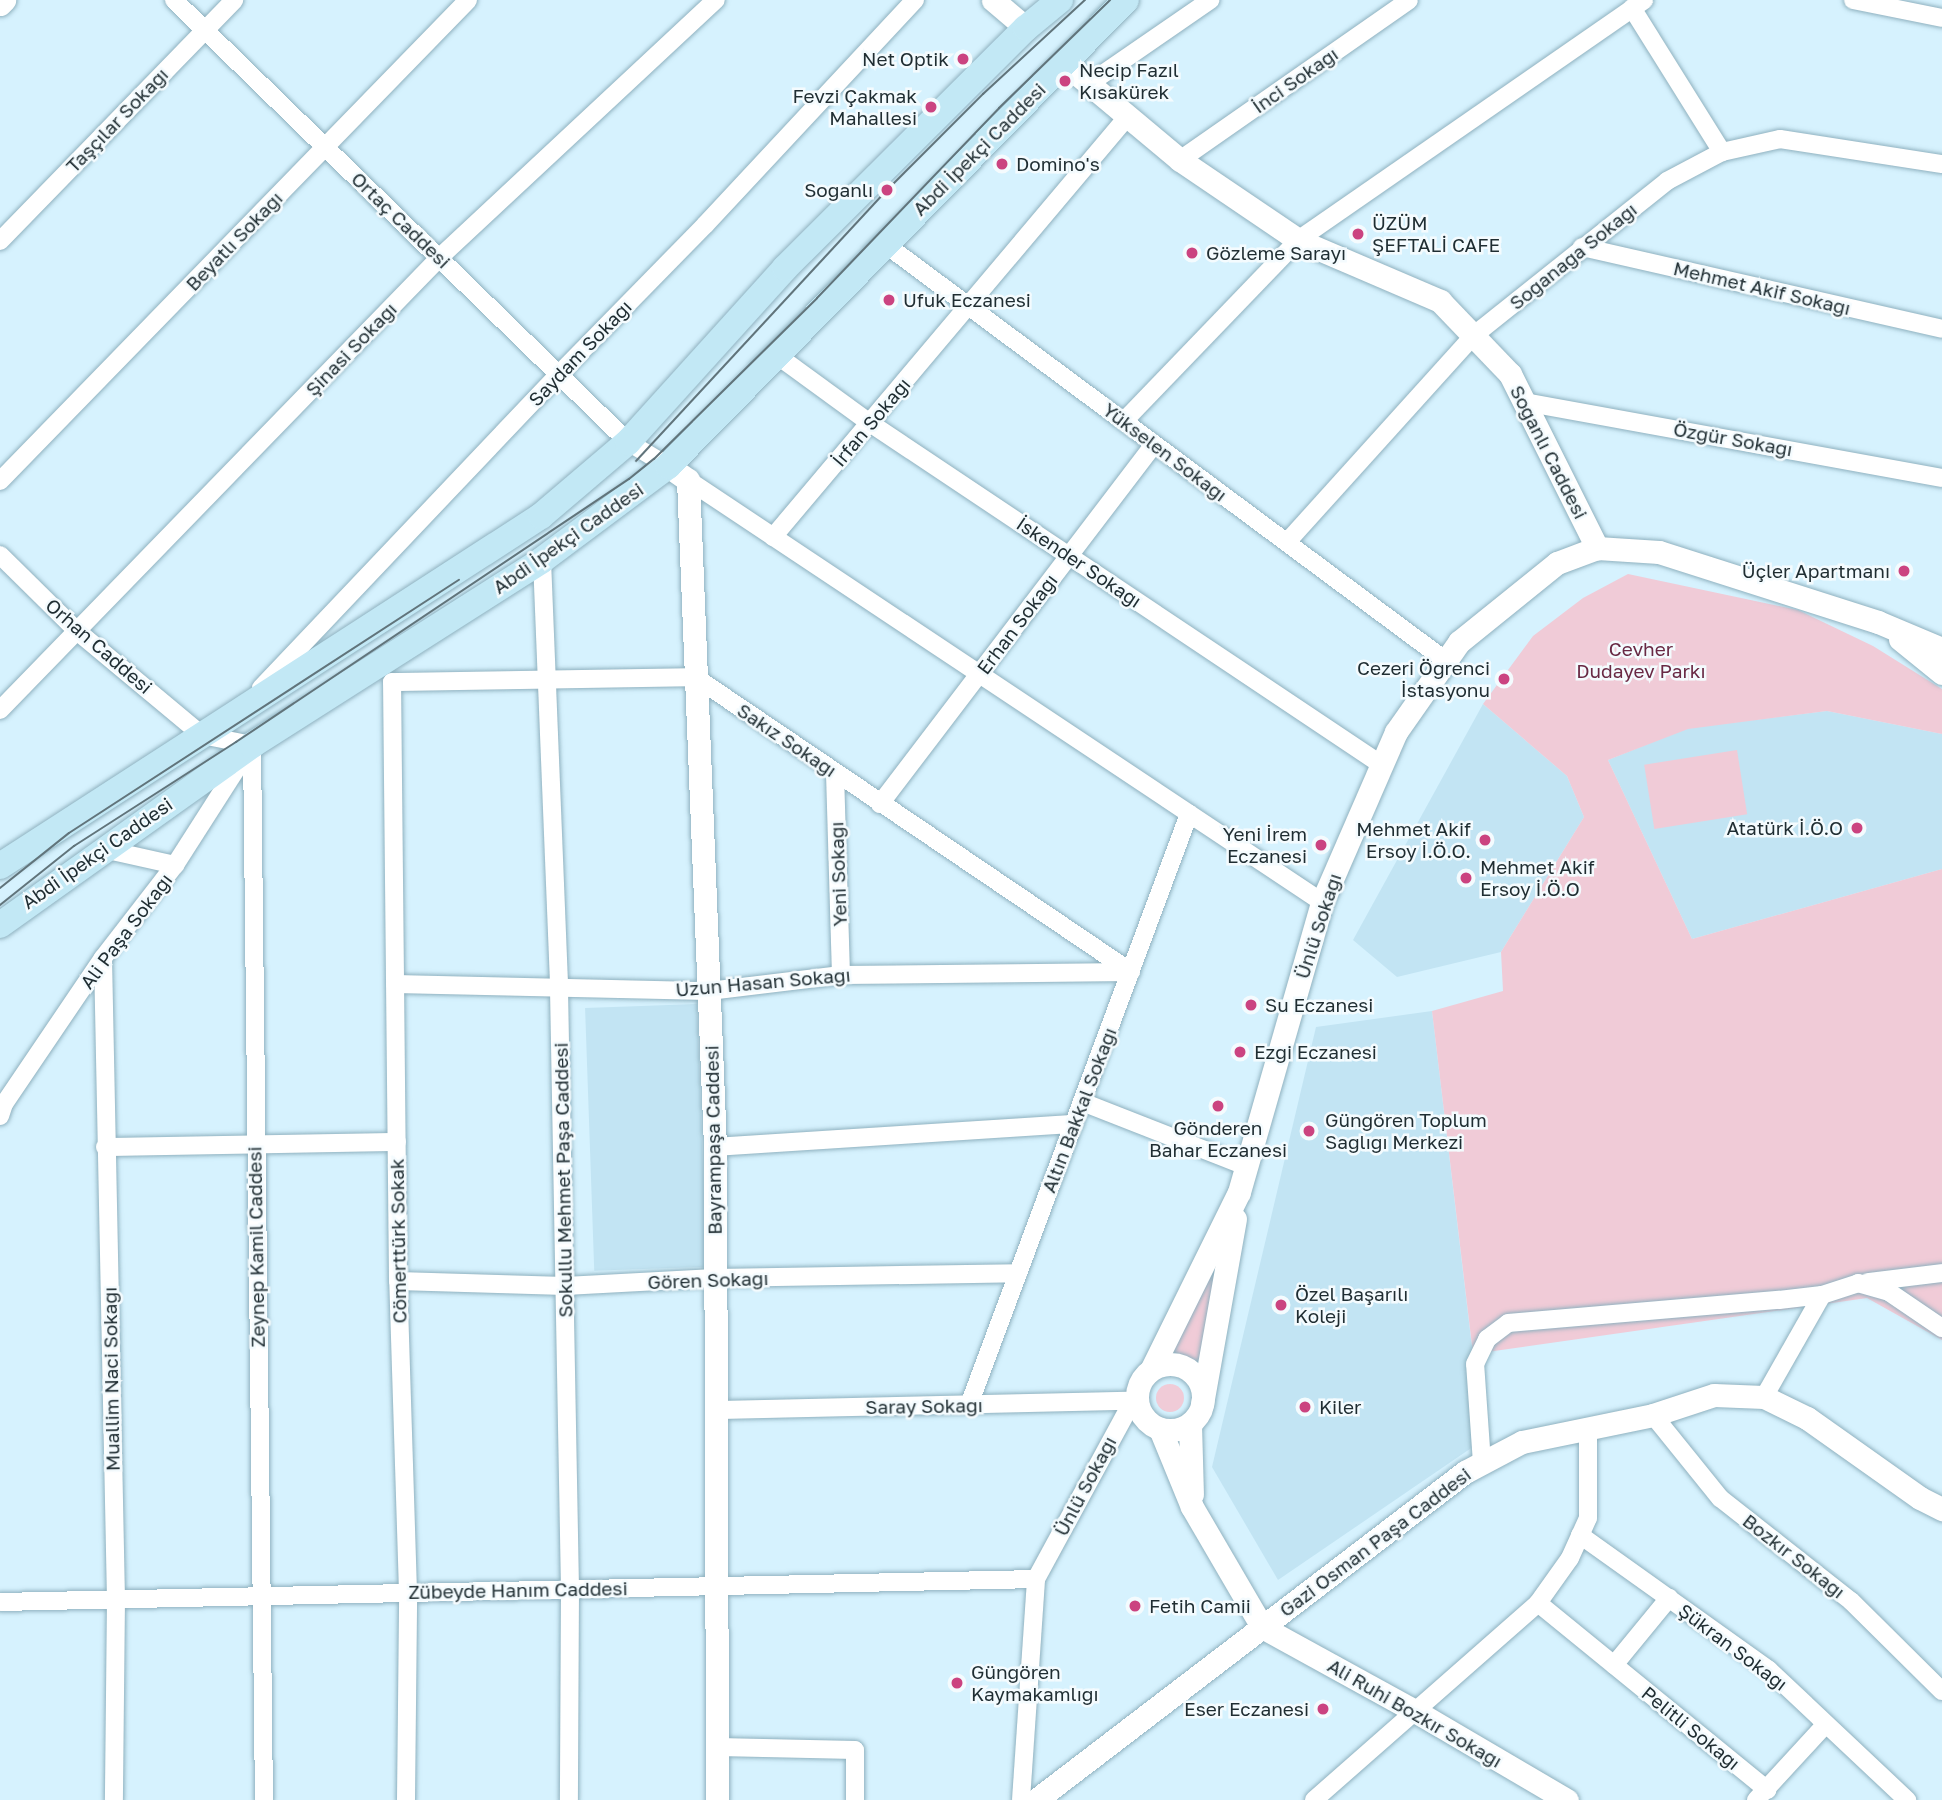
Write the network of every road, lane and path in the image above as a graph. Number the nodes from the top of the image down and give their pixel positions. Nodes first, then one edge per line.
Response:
1 (4, 0) edge
2 (174, 0) edge
3 (234, 0) edge
4 (468, 0) edge
5 (716, 0) edge
6 (915, 0) edge
7 (993, 0) edge
8 (1059, 0) edge
9 (1126, 0) edge
10 (1210, 0) edge
11 (1409, 0) edge
12 (1853, 0) edge
13 (0, 4) edge
14 (1638, 4) edge
15 (1938, 11) edge
16 (1026, 28) junction
17 (205, 30) junction
18 (1064, 63) junction
19 (1087, 85) junction
20 (1128, 116) junction
21 (326, 146) junction
22 (1722, 152) junction
23 (1180, 160) junction
24 (1942, 164) edge
25 (1298, 240) junction
26 (0, 241) edge
27 (885, 244) junction
28 (1582, 247) junction
29 (440, 257) junction
30 (968, 306) junction
31 (1942, 329) edge
32 (1473, 336) junction
33 (778, 356) junction
34 (560, 373) junction
35 (1524, 402) junction
36 (1124, 421) junction
37 (870, 423) junction
38 (628, 442) junction
39 (1154, 444) junction
40 (678, 473) junction
41 (1942, 478) edge
42 (0, 481) edge
43 (773, 537) junction
44 (1287, 542) junction
45 (1597, 548) junction
46 (1069, 554) junction
47 (0, 555) edge
48 (542, 560) junction
49 (1878, 622) junction
50 (77, 631) junction
51 (1942, 649) edge
52 (1446, 661) junction
53 (1942, 673) edge
54 (979, 674) junction
55 (695, 677) junction
56 (545, 679) junction
57 (244, 706) junction
58 (0, 710) edge
59 (202, 735) junction
60 (252, 745) junction
61 (1382, 765) junction
62 (835, 773) junction
63 (880, 804) junction
64 (1189, 814) junction
65 (103, 849) junction
66 (175, 865) junction
67 (0, 866) edge
68 (1322, 902) junction
69 (0, 925) edge
70 (103, 958) junction
71 (1130, 972) junction
72 (841, 975) junction
73 (395, 984) junction
74 (559, 989) junction
75 (709, 991) junction
76 (1082, 1101) junction
77 (0, 1116) edge
78 (1074, 1124) junction
79 (397, 1142) junction
80 (256, 1145) junction
81 (105, 1147) junction
82 (715, 1147) junction
83 (1248, 1167) junction
84 (1239, 1192) junction
85 (1018, 1273) junction
86 (1942, 1273) edge
87 (716, 1278) junction
88 (398, 1280) junction
89 (1858, 1283) junction
90 (565, 1286) junction
91 (1822, 1294) junction
92 (1942, 1328) edge
93 (1152, 1368) junction
94 (1763, 1397) junction
95 (1133, 1398) junction
96 (969, 1405) junction
97 (718, 1410) junction
98 (1196, 1414) junction
99 (1653, 1415) junction
100 (1588, 1428) junction
101 (1160, 1429) junction
102 (1482, 1463) junction
103 (1192, 1507) junction
104 (1942, 1509) edge
105 (1580, 1535) junction
106 (1036, 1579) junction
107 (716, 1586) junction
108 (570, 1589) junction
109 (408, 1592) junction
110 (260, 1596) junction
111 (1669, 1598) junction
112 (116, 1599) junction
113 (0, 1602) edge
114 (1538, 1603) junction
115 (1262, 1627) junction
116 (1614, 1665) junction
117 (1942, 1691) edge
118 (1415, 1711) junction
119 (1826, 1724) junction
120 (718, 1747) junction
121 (1761, 1795) edge
122 (1557, 1798) edge
123 (114, 1800) edge
124 (264, 1800) edge
125 (407, 1800) edge
126 (569, 1800) edge
127 (717, 1800) edge
128 (855, 1800) edge
129 (1021, 1800) edge
130 (1036, 1800) edge
131 (1314, 1800) edge
132 (1907, 1800) edge

1 - 13 street
2 - 17 street, Ortaç Caddesi
3 - 17 street, Taşçılar Sokağı
4 - 21 street, Beyatlı Sokağı
5 - 29 street, Şinasi Sokağı
6 - 34 street, Saydam Sokağı
7 - 16 street
8 - 16 main road, Abdi İpekçi Caddesi
9 - 18 main road, Abdi İpekçi Caddesi
10 - 19 street
11 - 23 street, İnci Sokağı
12 - 15 street
14 - 22 street
14 - 25 street
16 - 38 main road, Abdi İpekçi Caddesi
17 - 21 street, Ortaç Caddesi
17 - 26 street, Taşçılar Sokağı
18 - 19 street, Soğanlı Caddesi
18 - 27 main road, Abdi İpekçi Caddesi
19 - 20 street, Soğanlı Caddesi
20 - 23 street, Soğanlı Caddesi
20 - 30 street, İrfan Sokağı
21 - 29 street, Ortaç Caddesi
21 - 42 street, Beyatlı Sokağı
22 - 24 street, Soğanağa Sokağı
22 - 28 street, Soğanağa Sokağı
23 - 25 street, Soğanlı Caddesi
25 - 32 street, Soğanlı Caddesi
25 - 36 street
27 - 30 street, Yükselen Sokağı
27 - 33 main road, Abdi İpekçi Caddesi
28 - 31 street, Mehmet Akif Sokağı
28 - 32 street, Soğanağa Sokağı
29 - 34 street, Ortaç Caddesi
29 - 50 street, Şinasi Sokağı
30 - 36 street, Yükselen Sokağı
30 - 37 street, İrfan Sokağı
32 - 35 street, Soğanlı Caddesi
32 - 44 street, Soğanağa Sokağı
33 - 37 street, İskender Sokağı
33 - 40 main road, Abdi İpekçi Caddesi
34 - 38 street, Ortaç Caddesi
34 - 57 street, Saydam Sokağı
35 - 41 street, Özgür Sokağı
35 - 45 street, Soğanlı Caddesi
36 - 39 street, Yükselen Sokağı
37 - 43 street, İrfan Sokağı
37 - 46 street, İskender Sokağı
38 - 40 street, Ortaç Caddesi
38 - 57 main road, Abdi İpekçi Caddesi
39 - 44 street, Yükselen Sokağı
39 - 46 street, Erhan Sokağı
40 - 43 street, Ortaç Caddesi
40 - 48 main road, Abdi İpekçi Caddesi
40 - 55 street, Bayrampaşa Caddesi
43 - 54 street, Ortaç Caddesi
44 - 52 street, Yükselen Sokağı
45 - 49 street
45 - 52 street, Ünlü Sokağı
46 - 54 street, Erhan Sokağı
46 - 61 street, İskender Sokağı
47 - 50 street, Orhan Caddesi
48 - 56 street, Sokullu Mehmet Paşa Caddesi
48 - 60 main road, Abdi İpekçi Caddesi
49 - 51 street
49 - 53 street
50 - 58 street, Şinasi Sokağı
50 - 59 street, Orhan Caddesi
52 - 61 street, Ünlü Sokağı
54 - 63 street, Erhan Sokağı
54 - 64 street, Ortaç Caddesi
55 - 56 street
55 - 62 street, Sakız Sokağı
55 - 75 street, Bayrampaşa Caddesi
56 - 73 street, Cömerttürk Sokak
56 - 74 street, Sokullu Mehmet Paşa Caddesi
57 - 59 main road, Abdi İpekçi Caddesi
59 - 60 street
59 - 67 main road, Abdi İpekçi Caddesi
60 - 65 main road, Abdi İpekçi Caddesi
60 - 66 street, Ali Paşa Sokağı
60 - 80 street, Zeynep Kamil Caddesi
61 - 68 street, Ünlü Sokağı
62 - 63 street, Sakız Sokağı
62 - 72 street, Yeni Sokağı
63 - 71 street, Sakız Sokağı
64 - 68 street, Ortaç Caddesi
64 - 71 street, Altın Bakkal Sokağı
65 - 66 street
65 - 69 main road, Abdi İpekçi Caddesi
66 - 70 street, Ali Paşa Sokağı
68 - 83 street, Ünlü Sokağı
70 - 77 street, Ali Paşa Sokağı
70 - 81 street, Muallim Naci Sokağı
71 - 72 street, Uzun Hasan Sokağı
71 - 76 street, Altın Bakkal Sokağı
72 - 75 street, Uzun Hasan Sokağı
73 - 74 street, Uzun Hasan Sokağı
73 - 79 street, Cömerttürk Sokak
74 - 75 street, Uzun Hasan Sokağı
74 - 90 street, Sokullu Mehmet Paşa Caddesi
75 - 82 street, Bayrampaşa Caddesi
76 - 78 street, Altın Bakkal Sokağı
76 - 83 street
78 - 82 street
78 - 85 street, Altın Bakkal Sokağı
79 - 80 street
79 - 88 street, Cömerttürk Sokak
80 - 81 street
80 - 110 street, Zeynep Kamil Caddesi
81 - 112 street, Muallim Naci Sokağı
82 - 87 street, Bayrampaşa Caddesi
83 - 84 street, Ünlü Sokağı
84 - 93 street
84 - 98 street
85 - 87 street, Gören Sokağı
85 - 96 street, Altın Bakkal Sokağı
86 - 89 street
87 - 90 street, Gören Sokağı
87 - 97 street, Bayrampaşa Caddesi
88 - 90 street, Gören Sokağı
88 - 109 street, Cömerttürk Sokak
89 - 91 street
89 - 92 street
90 - 108 street, Sokullu Mehmet Paşa Caddesi
91 - 94 street
91 - 102 street
93 - 95 street
93 - 98 street
94 - 99 street, Gazi Osman Paşa Caddesi
94 - 104 street, Gazi Osman Paşa Caddesi
95 - 96 street, Saray Sokağı
95 - 101 street
95 - 106 street, Ünlü Sokağı
96 - 97 street, Saray Sokağı
97 - 107 street, Bayrampaşa Caddesi
98 - 101 street
98 - 103 street
99 - 100 street, Gazi Osman Paşa Caddesi
99 - 117 street, Bozkır Sokağı
100 - 102 street, Gazi Osman Paşa Caddesi
100 - 105 street
101 - 103 street
102 - 115 street, Gazi Osman Paşa Caddesi
103 - 115 street
105 - 111 street, Şükran Sokağı
105 - 114 street
106 - 107 street, Zübeyde Hanım Caddesi
106 - 129 street
107 - 108 street, Zübeyde Hanım Caddesi
107 - 120 street, Bayrampaşa Caddesi
108 - 109 street, Zübeyde Hanım Caddesi
108 - 126 street, Sokullu Mehmet Paşa Caddesi
109 - 110 street, Zübeyde Hanım Caddesi
109 - 125 street, Cömerttürk Sokak
110 - 112 street, Zübeyde Hanım Caddesi
110 - 124 street, Zeynep Kamil Caddesi
111 - 116 street
111 - 119 street, Şükran Sokağı
112 - 113 street, Zübeyde Hanım Caddesi
112 - 123 street, Muallim Naci Sokağı
114 - 116 street, Pelitli Sokağı
114 - 118 street
115 - 118 street, Ali Ruhi Bozkır Sokağı
115 - 130 street, Gazi Osman Paşa Caddesi
116 - 121 street, Pelitli Sokağı
118 - 122 street, Ali Ruhi Bozkır Sokağı
118 - 131 street
119 - 121 street
119 - 132 street, Şükran Sokağı
120 - 127 street, Bayrampaşa Caddesi
120 - 128 street

